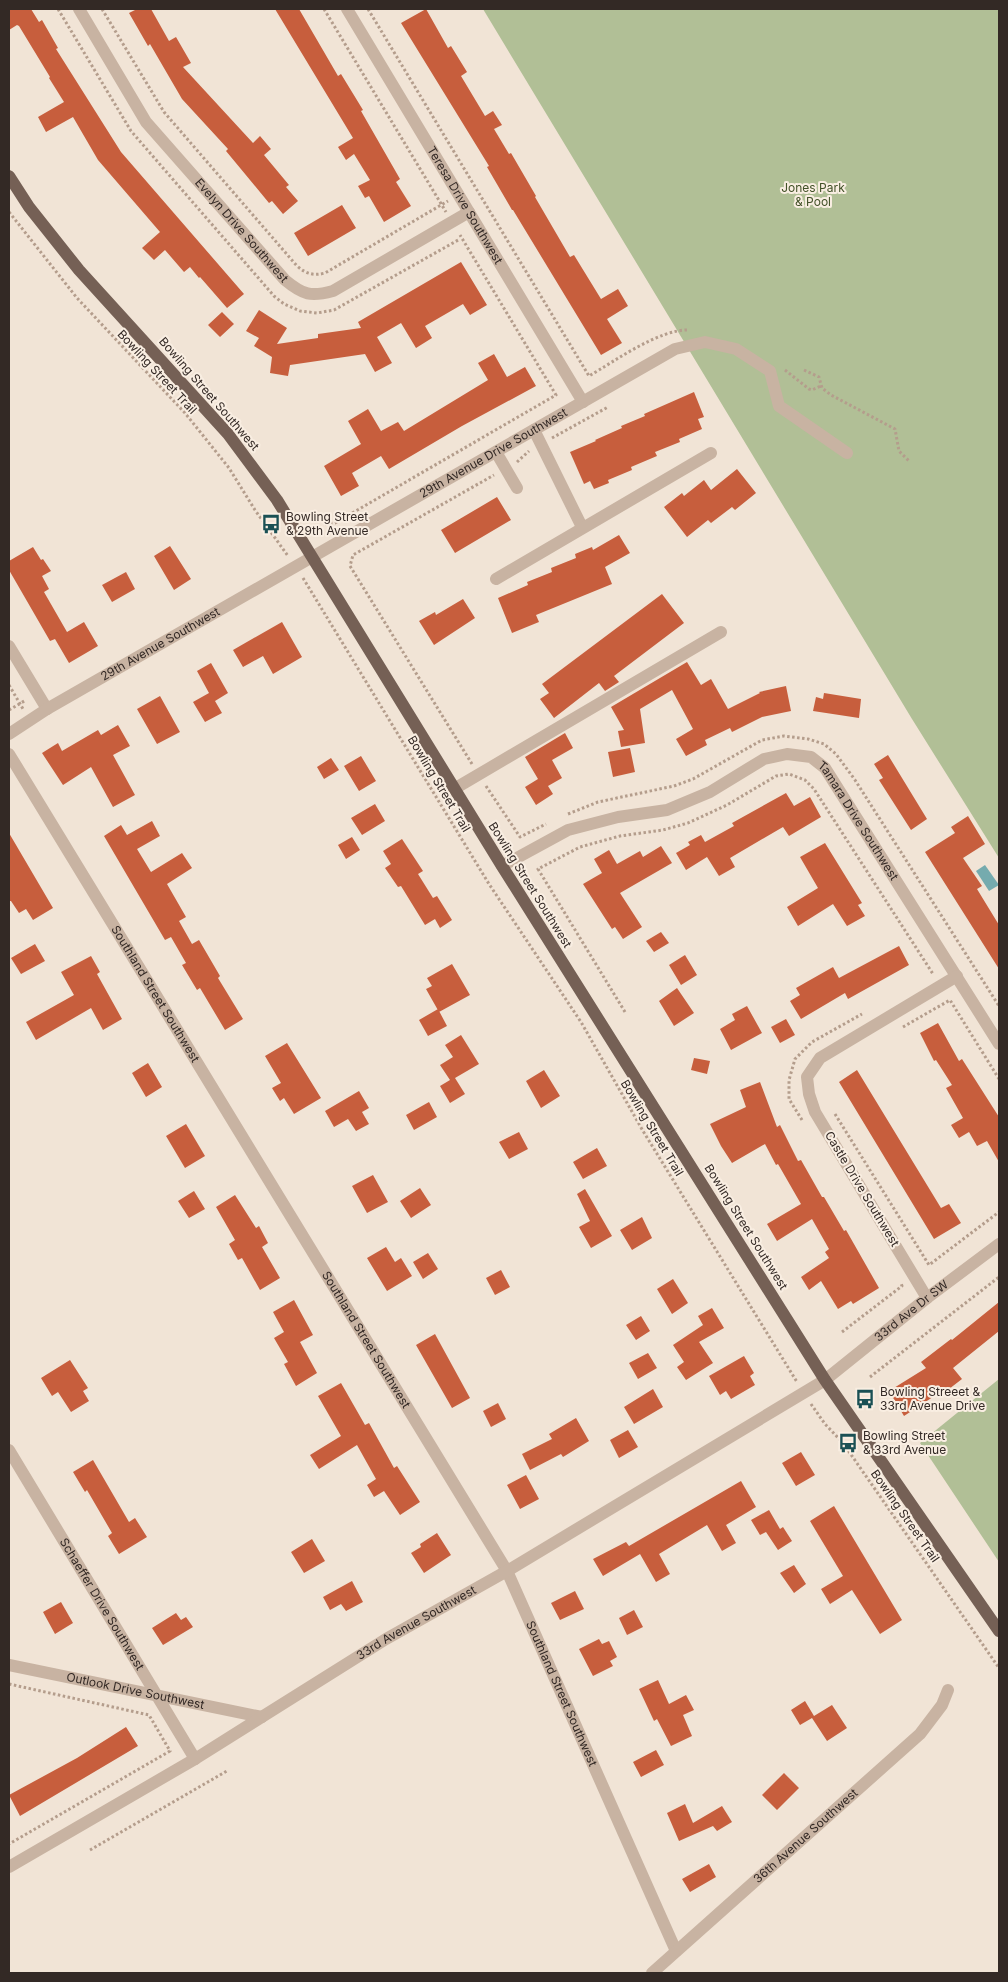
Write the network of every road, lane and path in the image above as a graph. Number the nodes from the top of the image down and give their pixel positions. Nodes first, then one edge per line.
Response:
1 (79, 9) edge
2 (102, 9) edge
3 (324, 9) edge
4 (347, 9) edge
5 (368, 9) edge
6 (9, 176) edge
7 (449, 201) dead end
8 (442, 205) junction
9 (9, 212) edge
10 (446, 212) dead end
11 (469, 212) junction
12 (458, 231) dead end
13 (804, 370) dead end
14 (589, 376) dead end
15 (583, 402) junction
16 (608, 407) dead end
17 (534, 430) junction
18 (541, 444) junction
19 (496, 452) junction
20 (711, 453) dead end
21 (847, 453) dead end
22 (910, 462) dead end
23 (506, 468) junction
24 (517, 488) dead end
25 (325, 524) dead end
26 (582, 527) junction
27 (283, 551) dead end
28 (312, 557) junction
29 (496, 579) dead end
30 (307, 585) dead end
31 (721, 632) dead end
32 (9, 646) edge
33 (9, 685) edge
34 (38, 695) junction
35 (20, 703) junction
36 (47, 709) junction
37 (9, 710) edge
38 (29, 721) junction
39 (9, 734) edge
40 (9, 754) edge
41 (479, 775) junction
42 (454, 790) junction
43 (567, 814) dead end
44 (552, 821) dead end
45 (502, 866) junction
46 (957, 976) junction
47 (925, 979) dead end
48 (999, 1006) edge
49 (625, 1012) dead end
50 (864, 1013) dead end
51 (900, 1028) dead end
52 (999, 1044) edge
53 (999, 1079) edge
54 (832, 1110) dead end
55 (806, 1127) dead end
56 (999, 1212) edge
57 (999, 1244) edge
58 (999, 1277) edge
59 (900, 1278) dead end
60 (928, 1298) junction
61 (842, 1332) dead end
62 (870, 1377) dead end
63 (826, 1380) junction
64 (804, 1393) junction
65 (9, 1450) edge
66 (507, 1570) junction
67 (999, 1631) edge
68 (9, 1665) edge
69 (999, 1668) edge
70 (9, 1684) edge
71 (948, 1690) dead end
72 (158, 1696) junction
73 (262, 1717) junction
74 (195, 1759) junction
75 (227, 1771) dead end
76 (9, 1844) edge
77 (90, 1850) dead end
78 (9, 1867) edge
79 (676, 1951) junction
80 (652, 1973) edge

1 - 11 street, Evelyn Drive Southwest
2 - 8 path
3 - 8 path
4 - 11 street, Teresa Drive Southwest
5 - 14 path
6 - 28 main road, Bowling Street Southwest
7 - 8 path
8 - 10 path
9 - 27 path, Bowling Street Trail
11 - 15 street, Teresa Drive Southwest
12 - 25 path
13 - 22 path
15 - 17 street, 29th Avenue Drive Southwest
15 - 21 street, 29th Avenue Drive Southwest
16 - 18 path
17 - 18 street
17 - 19 street, 29th Avenue Drive Southwest
18 - 23 path
18 - 26 street
19 - 23 street
19 - 28 street, 29th Avenue Drive Southwest
20 - 26 street
23 - 24 street
23 - 41 path
26 - 29 street
28 - 36 street, 29th Avenue Southwest
28 - 42 main road, Bowling Street Southwest
30 - 64 path, Bowling Street Trail
31 - 41 street
32 - 34 street
33 - 35 path
34 - 35 path
34 - 36 street
35 - 37 path
35 - 38 path
36 - 38 street, 29th Avenue Southwest
38 - 39 street, 29th Avenue Southwest
40 - 66 street, Southland Street Southwest
41 - 42 street
41 - 44 path
42 - 45 main road, Bowling Street Southwest
43 - 48 path
45 - 46 street, Tamara Drive Southwest
45 - 63 main road, Bowling Street Southwest
46 - 52 street, Tamara Drive Southwest
46 - 60 street, Castle Drive Southwest
47 - 49 path
50 - 55 path
51 - 53 path
54 - 56 path
57 - 60 street, 33rd Ave Dr SW
58 - 62 path
59 - 61 path
60 - 63 street, 33rd Ave Dr SW
63 - 64 street, 33rd Avenue Southwest
63 - 67 main road, Bowling Street Southwest
64 - 66 street, 33rd Avenue Southwest
64 - 69 path, Bowling Street Trail
65 - 72 street, Schaeffer Drive Southwest
66 - 73 street, 33rd Avenue Southwest
66 - 79 street, Southland Street Southwest
68 - 72 street, Outlook Drive Southwest
70 - 76 path
71 - 79 street, 36th Avenue Southwest
72 - 73 street, Outlook Drive Southwest
72 - 74 street, Schaeffer Drive Southwest
73 - 74 street, 33rd Avenue Southwest
74 - 78 street, 33rd Avenue Southwest
75 - 77 path
79 - 80 street, 36th Avenue Southwest

